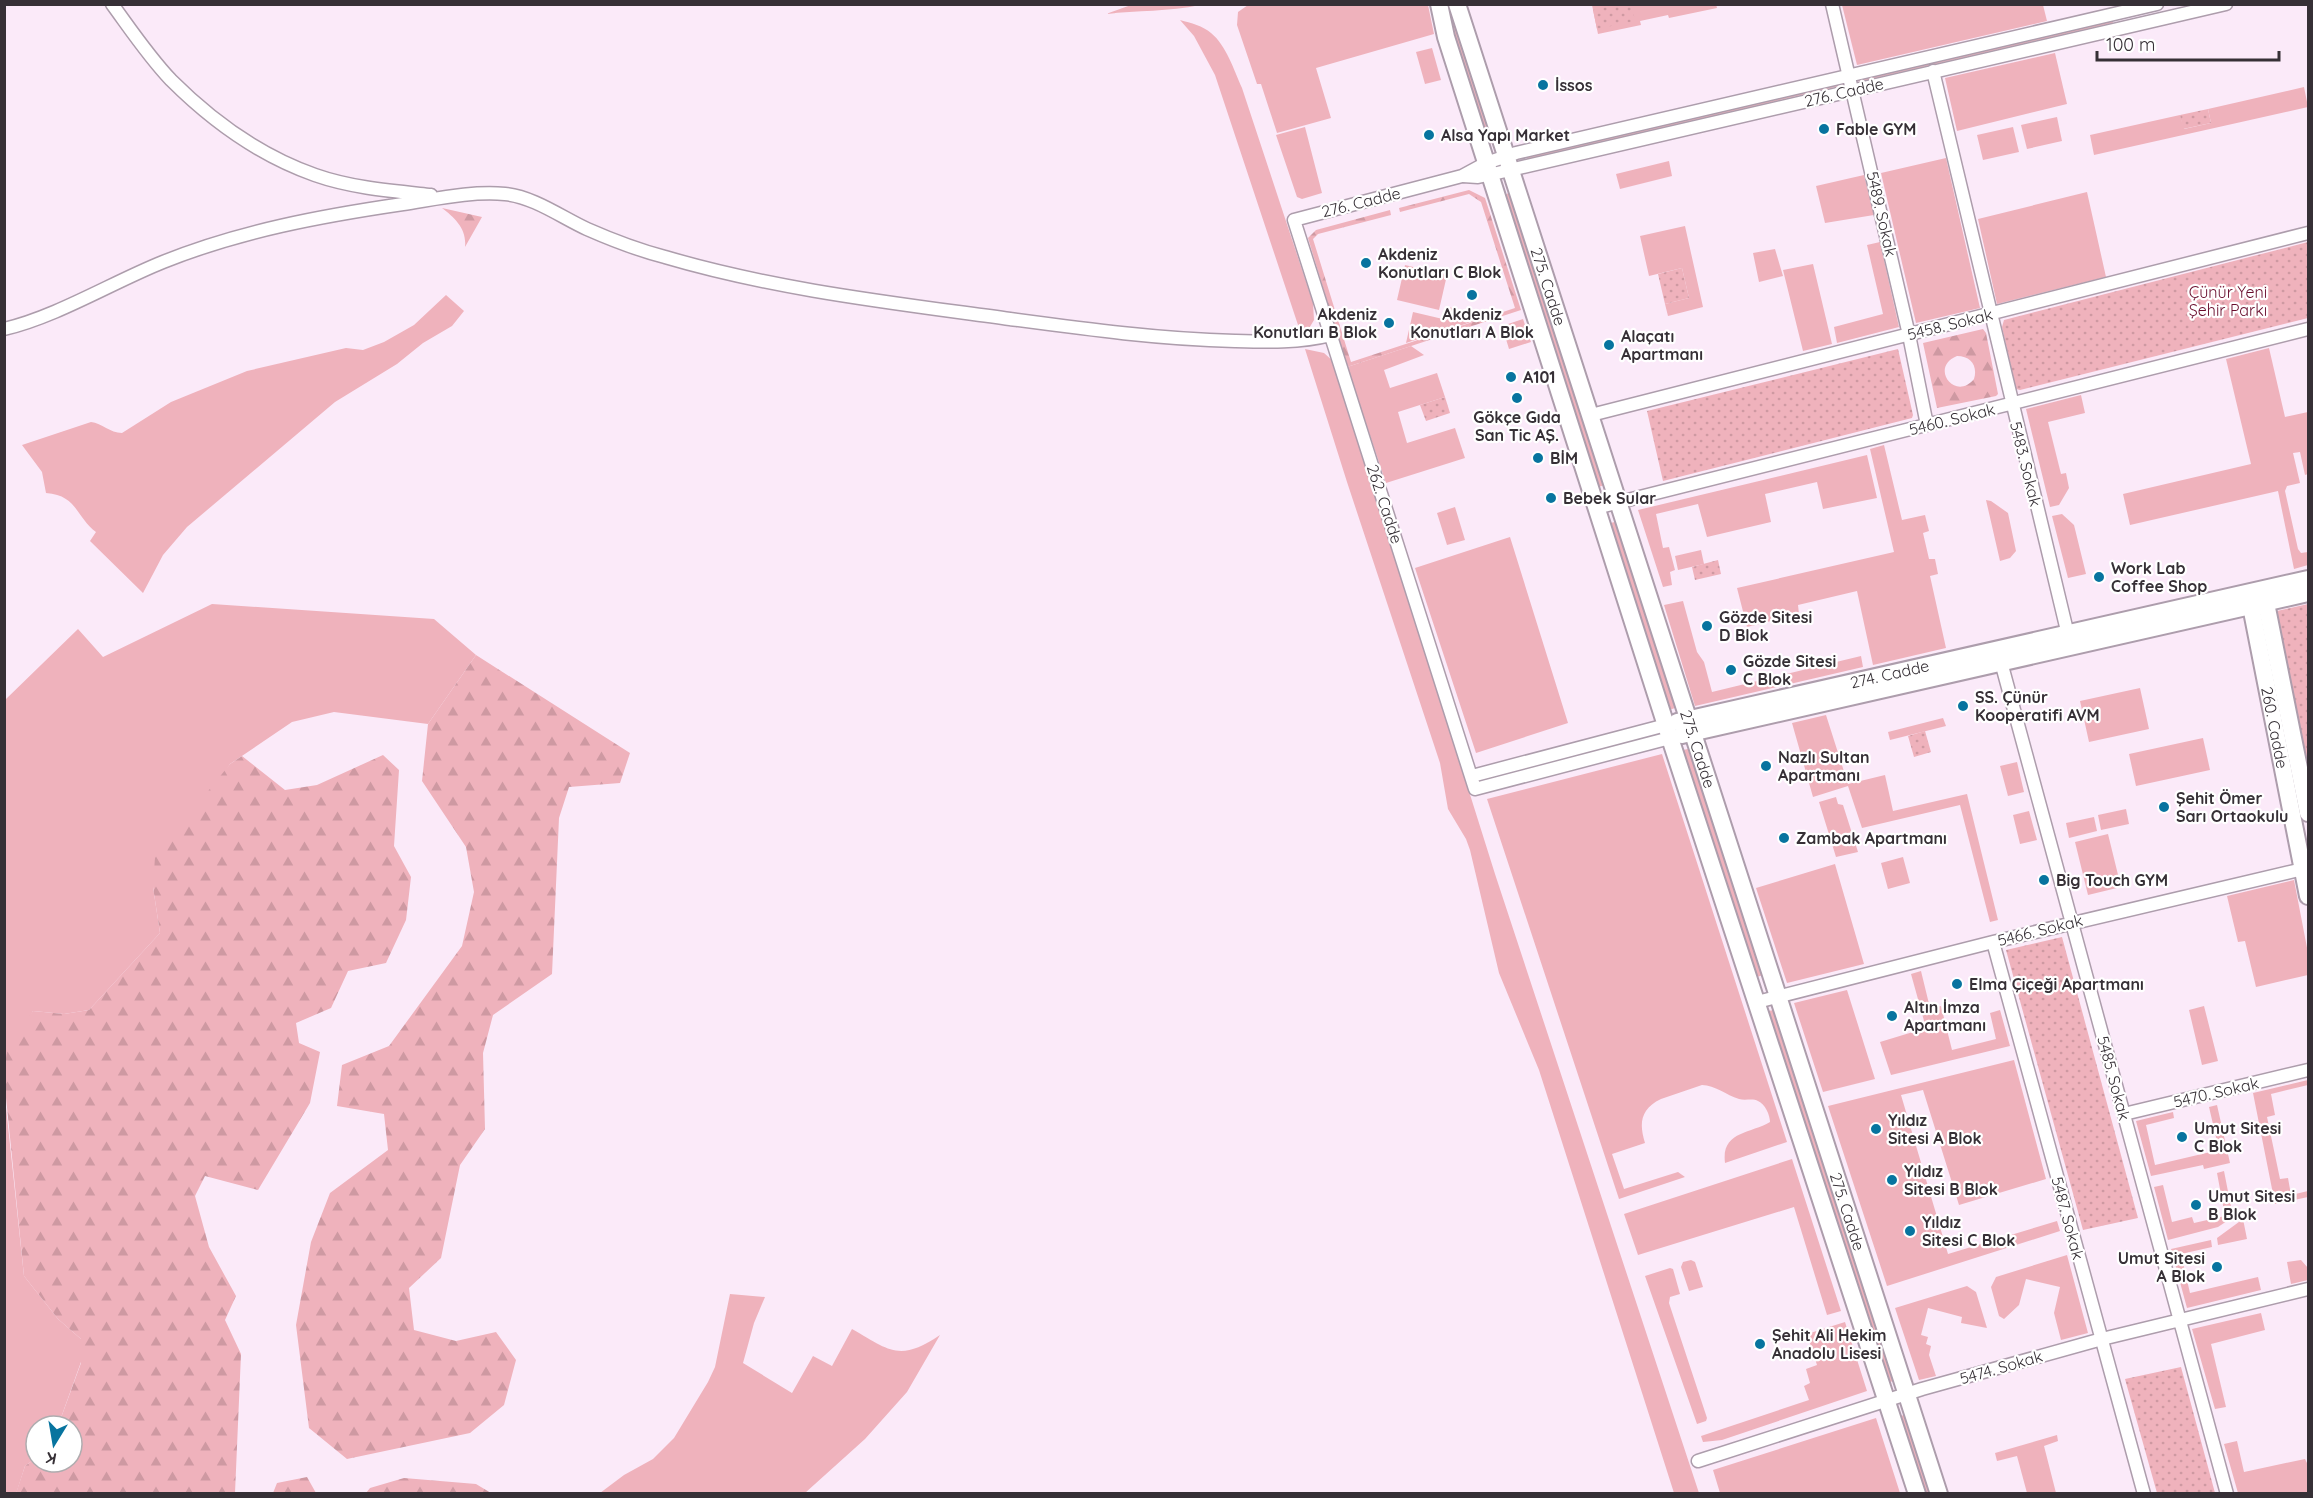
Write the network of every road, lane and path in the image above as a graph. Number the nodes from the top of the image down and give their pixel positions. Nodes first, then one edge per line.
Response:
1 (112, 4) edge
2 (1439, 4) edge
3 (1457, 4) edge
4 (1832, 4) edge
5 (2157, 4) edge
6 (2226, 4) edge
7 (2132, 7) edge
8 (2117, 9) edge
9 (2137, 24) junction
10 (2122, 28) junction
11 (1933, 71) junction
12 (1849, 75) junction
13 (1853, 90) junction
14 (1508, 163) junction
15 (1488, 169) junction
16 (450, 196) junction
17 (1294, 220) joint
18 (2308, 233) edge
19 (1991, 314) junction
20 (4, 329) edge
21 (2308, 329) edge
22 (1331, 335) junction
23 (1910, 335) junction
24 (2012, 404) junction
25 (1591, 415) junction
26 (1927, 425) junction
27 (1619, 502) junction
28 (1596, 508) junction
29 (2308, 579) edge
30 (2308, 593) edge
31 (2257, 597) junction
32 (2069, 640) junction
33 (2001, 662) junction
34 (1689, 726) junction
35 (1668, 732) junction
36 (2305, 776) edge
37 (1473, 782) joint
38 (2308, 813) edge
39 (2303, 868) junction
40 (2308, 896) edge
41 (2072, 922) junction
42 (1993, 942) junction
43 (1778, 996) junction
44 (1757, 1002) junction
45 (2308, 1070) edge
46 (2124, 1114) junction
47 (2308, 1289) edge
48 (2180, 1320) junction
49 (2102, 1339) junction
50 (1906, 1394) junction
51 (1887, 1399) junction
52 (1698, 1461) dead end
53 (1917, 1494) edge
54 (1939, 1494) edge
55 (2144, 1494) edge
56 (2227, 1494) edge

1 - 16 street
2 - 15 street, 275. Cadde
3 - 14 street, 275. Cadde
4 - 12 street, 5489. Sokak
5 - 7 street, 276. Cadde
6 - 9 street, 276. Cadde
7 - 8 street, 276. Cadde
7 - 9 street
8 - 10 street
8 - 12 street, 276. Cadde
9 - 10 street, 276. Cadde
10 - 11 street, 276. Cadde
11 - 13 street, 276. Cadde
11 - 19 street, 5483. Sokak
12 - 13 street, 5489. Sokak
12 - 14 street, 276. Cadde
13 - 14 street, 276. Cadde
13 - 23 street, 5489. Sokak
14 - 15 street, 276. Cadde
14 - 25 street, 275. Cadde
15 - 17 street, 276. Cadde
15 - 28 street, 275. Cadde
16 - 20 street
16 - 22 street
17 - 22 street, 262. Cadde
18 - 19 street, 5458. Sokak
19 - 23 street, 5458. Sokak
19 - 24 street, 5483. Sokak
21 - 24 street, 5460. Sokak
22 - 37 street, 262. Cadde
23 - 25 street, 5458. Sokak
23 - 26 street, 5489. Sokak
24 - 26 street, 5460. Sokak
24 - 32 street, 5483. Sokak
25 - 27 street, 275. Cadde
26 - 27 street, 5460. Sokak
27 - 28 street, 5460. Sokak
27 - 34 street, 275. Cadde
28 - 35 street, 275. Cadde
29 - 31 street, 274. Cadde
30 - 31 street
31 - 32 street, 274. Cadde
31 - 36 street, 260. Cadde
31 - 39 street, 260. Cadde
32 - 33 street, 274. Cadde
32 - 34 street, 274. Cadde
33 - 34 street, 274. Cadde
33 - 41 street, 5485. Sokak
34 - 35 street, 274. Cadde
34 - 43 street, 275. Cadde
35 - 37 street, 274. Cadde
35 - 44 street, 275. Cadde
36 - 38 street, 260. Cadde
39 - 40 street, 260. Cadde
39 - 41 street, 5466. Sokak
41 - 42 street, 5466. Sokak
41 - 46 street, 5485. Sokak
42 - 43 street, 5466. Sokak
42 - 49 street, 5487. Sokak
43 - 44 street, 5466. Sokak
43 - 50 street, 275. Cadde
44 - 51 street, 275. Cadde
45 - 46 street, 5470. Sokak
46 - 48 street, 5485. Sokak
47 - 48 street, 5474. Sokak
48 - 49 street, 5474. Sokak
48 - 56 street, 5485. Sokak
49 - 50 street, 5474. Sokak
49 - 55 street, 5487. Sokak
50 - 51 street, 5474. Sokak
50 - 54 street, 275. Cadde
51 - 52 street, 5474. Sokak
51 - 53 street, 275. Cadde

